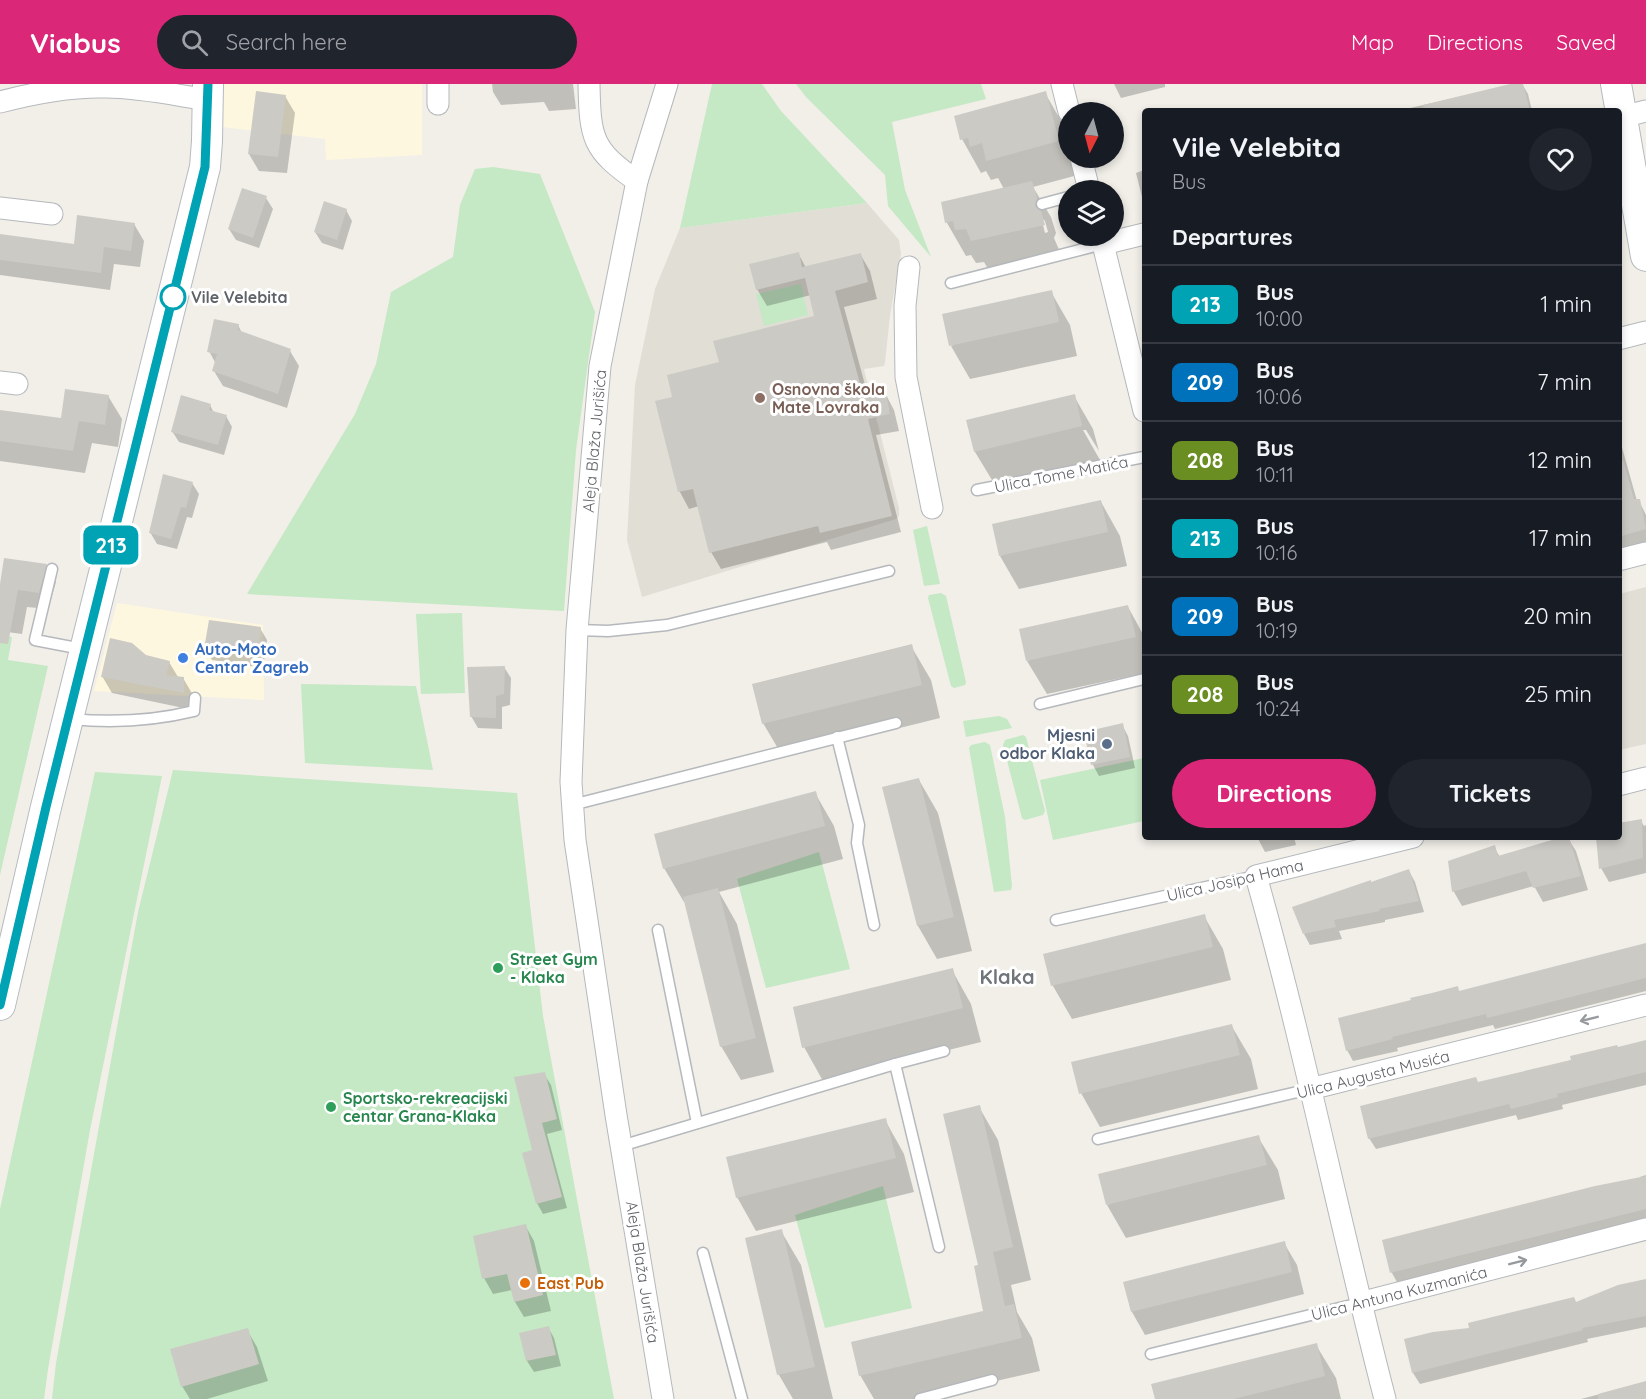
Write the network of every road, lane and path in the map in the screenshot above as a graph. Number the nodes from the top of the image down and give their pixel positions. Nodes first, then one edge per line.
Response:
1 (589, 84) edge
2 (667, 84) edge
3 (1062, 84) edge
4 (1616, 84) edge
5 (76, 86) edge
6 (208, 92) edge
7 (0, 102) edge
8 (1066, 102) edge
9 (1629, 116) edge
10 (637, 181) junction
11 (1058, 200) edge
12 (1042, 204) dead end
13 (0, 208) edge
14 (51, 214) dead end
15 (1142, 234) edge
16 (1124, 237) edge
17 (1081, 246) edge
18 (1103, 246) edge
19 (1646, 256) edge
20 (909, 267) dead end
21 (951, 283) dead end
22 (1646, 332) edge
23 (1622, 338) edge
24 (1142, 403) edge
25 (1142, 457) edge
26 (977, 490) dead end
27 (932, 508) dead end
28 (1646, 553) edge
29 (1622, 559) edge
30 (52, 569) dead end
31 (889, 571) dead end
32 (577, 630) junction
33 (85, 650) junction
34 (1142, 680) edge
35 (195, 698) dead end
36 (1040, 704) dead end
37 (68, 718) junction
38 (896, 723) dead end
39 (837, 737) junction
40 (1646, 778) edge
41 (1622, 784) edge
42 (572, 805) junction
43 (1401, 840) edge
44 (1256, 876) junction
45 (1056, 920) dead end
46 (874, 925) dead end
47 (658, 930) dead end
48 (0, 1005) edge
49 (1646, 1005) edge
50 (944, 1052) dead end
51 (896, 1064) junction
52 (1310, 1089) junction
53 (697, 1123) junction
54 (1098, 1139) dead end
55 (621, 1146) junction
56 (1646, 1230) edge
57 (939, 1247) dead end
58 (703, 1253) dead end
59 (1360, 1303) junction
60 (1151, 1354) dead end
61 (992, 1380) dead end
62 (958, 1394) edge
63 (663, 1399) edge
64 (742, 1399) edge
65 (920, 1399) edge
66 (1386, 1399) edge

1 - 10 street
2 - 10 street, Aleja Blaža Jurišića
3 - 8 street
4 - 9 main road
5 - 6 street
5 - 7 street
6 - 33 main road
9 - 19 main road
10 - 32 street, Aleja Blaža Jurišića
11 - 12 lane
13 - 14 street
15 - 16 street
17 - 21 lane
18 - 24 street
20 - 27 street
22 - 23 street
25 - 26 lane, Ulica Tome Matića
28 - 29 street
30 - 33 lane
31 - 32 lane
32 - 42 street, Aleja Blaža Jurišića
33 - 37 main road
34 - 36 lane
35 - 37 lane
37 - 48 main road
38 - 39 lane
39 - 42 lane
39 - 46 lane
40 - 41 street
42 - 55 street, Aleja Blaža Jurišića
43 - 44 street, Ulica Josipa Hama
44 - 45 lane, Ulica Josipa Hama
44 - 52 street
47 - 53 lane
49 -> 52 street, Ulica Augusta Musića
50 - 51 lane
51 - 53 lane
51 - 57 lane
52 - 54 lane, Ulica Augusta Musića
52 - 59 street
53 - 55 lane
55 - 63 street, Aleja Blaža Jurišića
59 -> 56 street, Ulica Antuna Kuzmanića
58 - 64 lane
59 - 60 lane, Ulica Antuna Kuzmanića
59 - 66 street
61 - 62 lane
62 - 65 lane

